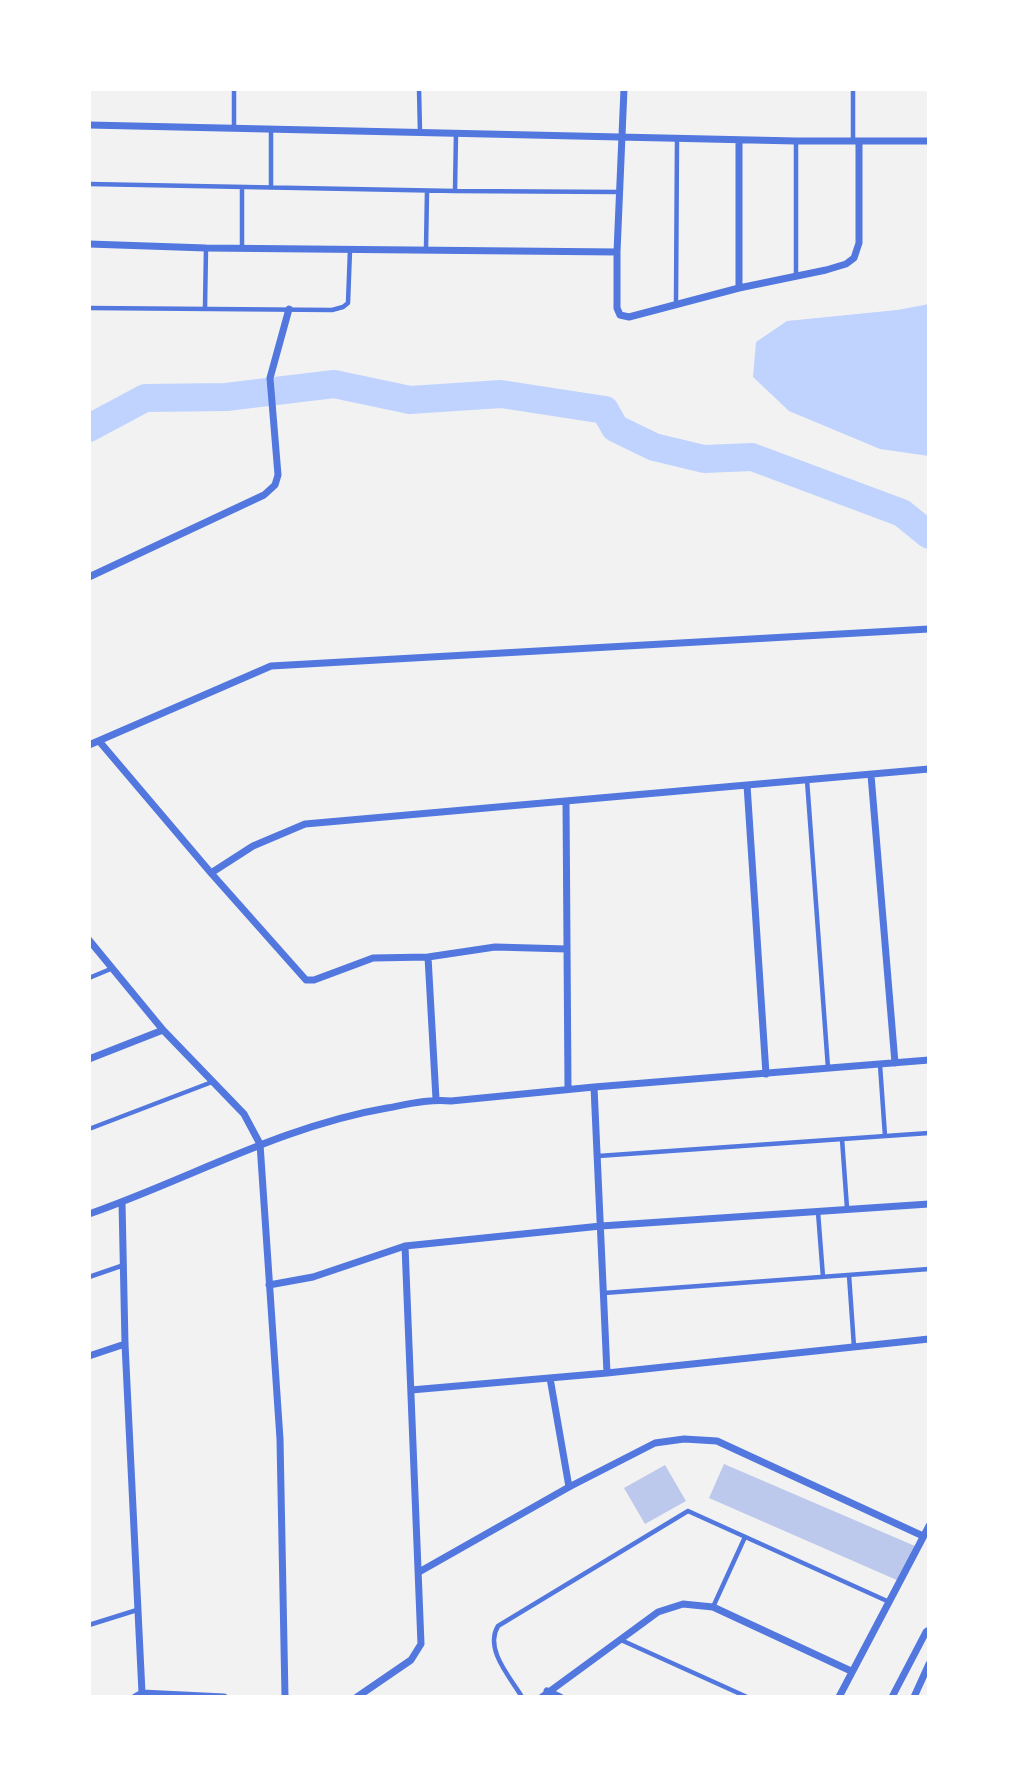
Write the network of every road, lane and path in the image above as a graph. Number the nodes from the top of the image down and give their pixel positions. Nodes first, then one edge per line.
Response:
1 (234, 89) edge
2 (419, 89) edge
3 (624, 89) edge
4 (853, 89) edge
5 (89, 125) edge
6 (234, 128) junction
7 (271, 130) junction
8 (420, 132) junction
9 (456, 133) junction
10 (622, 137) junction
11 (677, 138) junction
12 (739, 140) junction
13 (796, 141) junction
14 (856, 141) junction
15 (929, 141) edge
16 (89, 184) edge
17 (242, 187) junction
18 (271, 187) junction
19 (427, 191) junction
20 (455, 191) junction
21 (620, 192) junction
22 (89, 244) edge
23 (206, 248) junction
24 (242, 248) junction
25 (350, 248) junction
26 (426, 249) junction
27 (617, 252) junction
28 (796, 277) junction
29 (739, 288) junction
30 (676, 303) junction
31 (89, 308) edge
32 (205, 308) junction
33 (289, 309) junction
34 (89, 577) edge
35 (929, 629) edge
36 (99, 741) junction
37 (89, 746) edge
38 (929, 769) edge
39 (871, 775) junction
40 (807, 779) junction
41 (747, 785) junction
42 (566, 801) junction
43 (211, 873) junction
44 (89, 940) edge
45 (567, 949) junction
46 (428, 957) junction
47 (114, 968) junction
48 (89, 978) edge
49 (163, 1030) junction
50 (89, 1059) edge
51 (929, 1060) edge
52 (895, 1063) junction
53 (880, 1065) junction
54 (828, 1069) junction
55 (766, 1074) junction
56 (212, 1082) junction
57 (594, 1087) junction
58 (568, 1088) junction
59 (436, 1099) junction
60 (89, 1129) edge
61 (929, 1133) edge
62 (885, 1136) junction
63 (842, 1139) junction
64 (260, 1144) junction
65 (598, 1156) junction
66 (121, 1202) junction
67 (929, 1204) edge
68 (847, 1208) junction
69 (817, 1211) junction
70 (89, 1213) edge
71 (601, 1226) junction
72 (405, 1246) junction
73 (124, 1265) junction
74 (929, 1269) edge
75 (849, 1275) junction
76 (89, 1277) edge
77 (823, 1278) junction
78 (269, 1285) junction
79 (604, 1293) junction
80 (929, 1339) edge
81 (125, 1344) junction
82 (854, 1348) junction
83 (89, 1356) edge
84 (607, 1373) junction
85 (550, 1378) junction
86 (411, 1390) junction
87 (569, 1488) junction
88 (929, 1526) edge
89 (923, 1536) junction
90 (745, 1537) junction
91 (419, 1572) junction
92 (887, 1601) junction
93 (713, 1607) junction
94 (138, 1610) junction
95 (89, 1625) edge
96 (929, 1630) edge
97 (620, 1639) junction
98 (919, 1644) junction
99 (929, 1648) edge
100 (929, 1664) edge
101 (851, 1671) junction
102 (545, 1694) edge
103 (138, 1695) edge
104 (224, 1697) edge
105 (285, 1697) edge
106 (357, 1697) edge
107 (522, 1697) edge
108 (560, 1697) edge
109 (747, 1697) edge
110 (839, 1697) edge
111 (892, 1697) edge
112 (914, 1697) edge

1 - 6 lane
2 - 8 lane
3 - 10 street
4 - 14 lane
5 - 6 street
6 - 7 street
7 - 8 street
7 - 18 lane
8 - 9 street
9 - 10 street
9 - 20 lane
10 - 11 street
10 - 21 street
11 - 12 street
11 - 30 lane
12 - 13 street
12 - 29 street
13 - 14 street
13 - 28 lane
14 - 15 street
14 - 28 street
16 - 17 lane
17 - 18 lane
17 - 24 lane
18 - 19 lane
19 - 20 lane
19 - 26 lane
20 - 21 lane
21 - 27 street
22 - 23 street
23 - 24 street
23 - 32 lane
24 - 25 street
25 - 26 street
25 - 33 lane
26 - 27 street
27 - 30 street
28 - 29 street
29 - 30 street
31 - 32 lane
32 - 33 lane
33 - 34 street
35 - 36 street
36 - 37 street
36 - 43 street
38 - 39 street
39 - 40 street
39 - 52 street
40 - 41 street
40 - 54 lane
41 - 42 street
41 - 55 street
42 - 43 street
42 - 45 street
43 - 46 street
44 - 47 street
45 - 46 street
45 - 58 street
46 - 59 street
47 - 48 lane
47 - 49 street
49 - 50 street
49 - 56 street
51 - 52 street
52 - 53 street
53 - 54 street
53 - 62 lane
54 - 55 street
55 - 57 street
56 - 60 lane
56 - 64 street
57 - 58 street
57 - 65 street
58 - 59 street
59 - 64 street
61 - 62 lane
62 - 63 lane
63 - 65 lane
63 - 68 lane
64 - 66 street
64 - 78 street
65 - 71 street
66 - 70 street
66 - 73 street
67 - 68 street
68 - 69 street
69 - 71 street
69 - 77 lane
71 - 72 street
71 - 79 street
72 - 78 street
72 - 86 street
73 - 76 lane
73 - 81 street
74 - 75 lane
75 - 77 lane
75 - 82 lane
77 - 79 lane
78 - 105 street
79 - 84 street
80 - 82 street
81 - 83 street
81 - 94 street
82 - 84 street
84 - 85 street
85 - 86 street
85 - 87 street
86 - 91 street
87 - 89 street
87 - 91 street
88 - 89 street
89 - 92 street
90 - 92 lane
90 - 93 lane
90 - 107 lane
91 - 106 street
92 - 101 street
93 - 97 street
93 - 101 street
94 - 95 lane
94 - 103 street
96 - 98 street
97 - 102 street
97 - 109 lane
98 - 99 street
98 - 111 street
100 - 112 street
101 - 110 street
102 - 108 street
103 - 104 street

